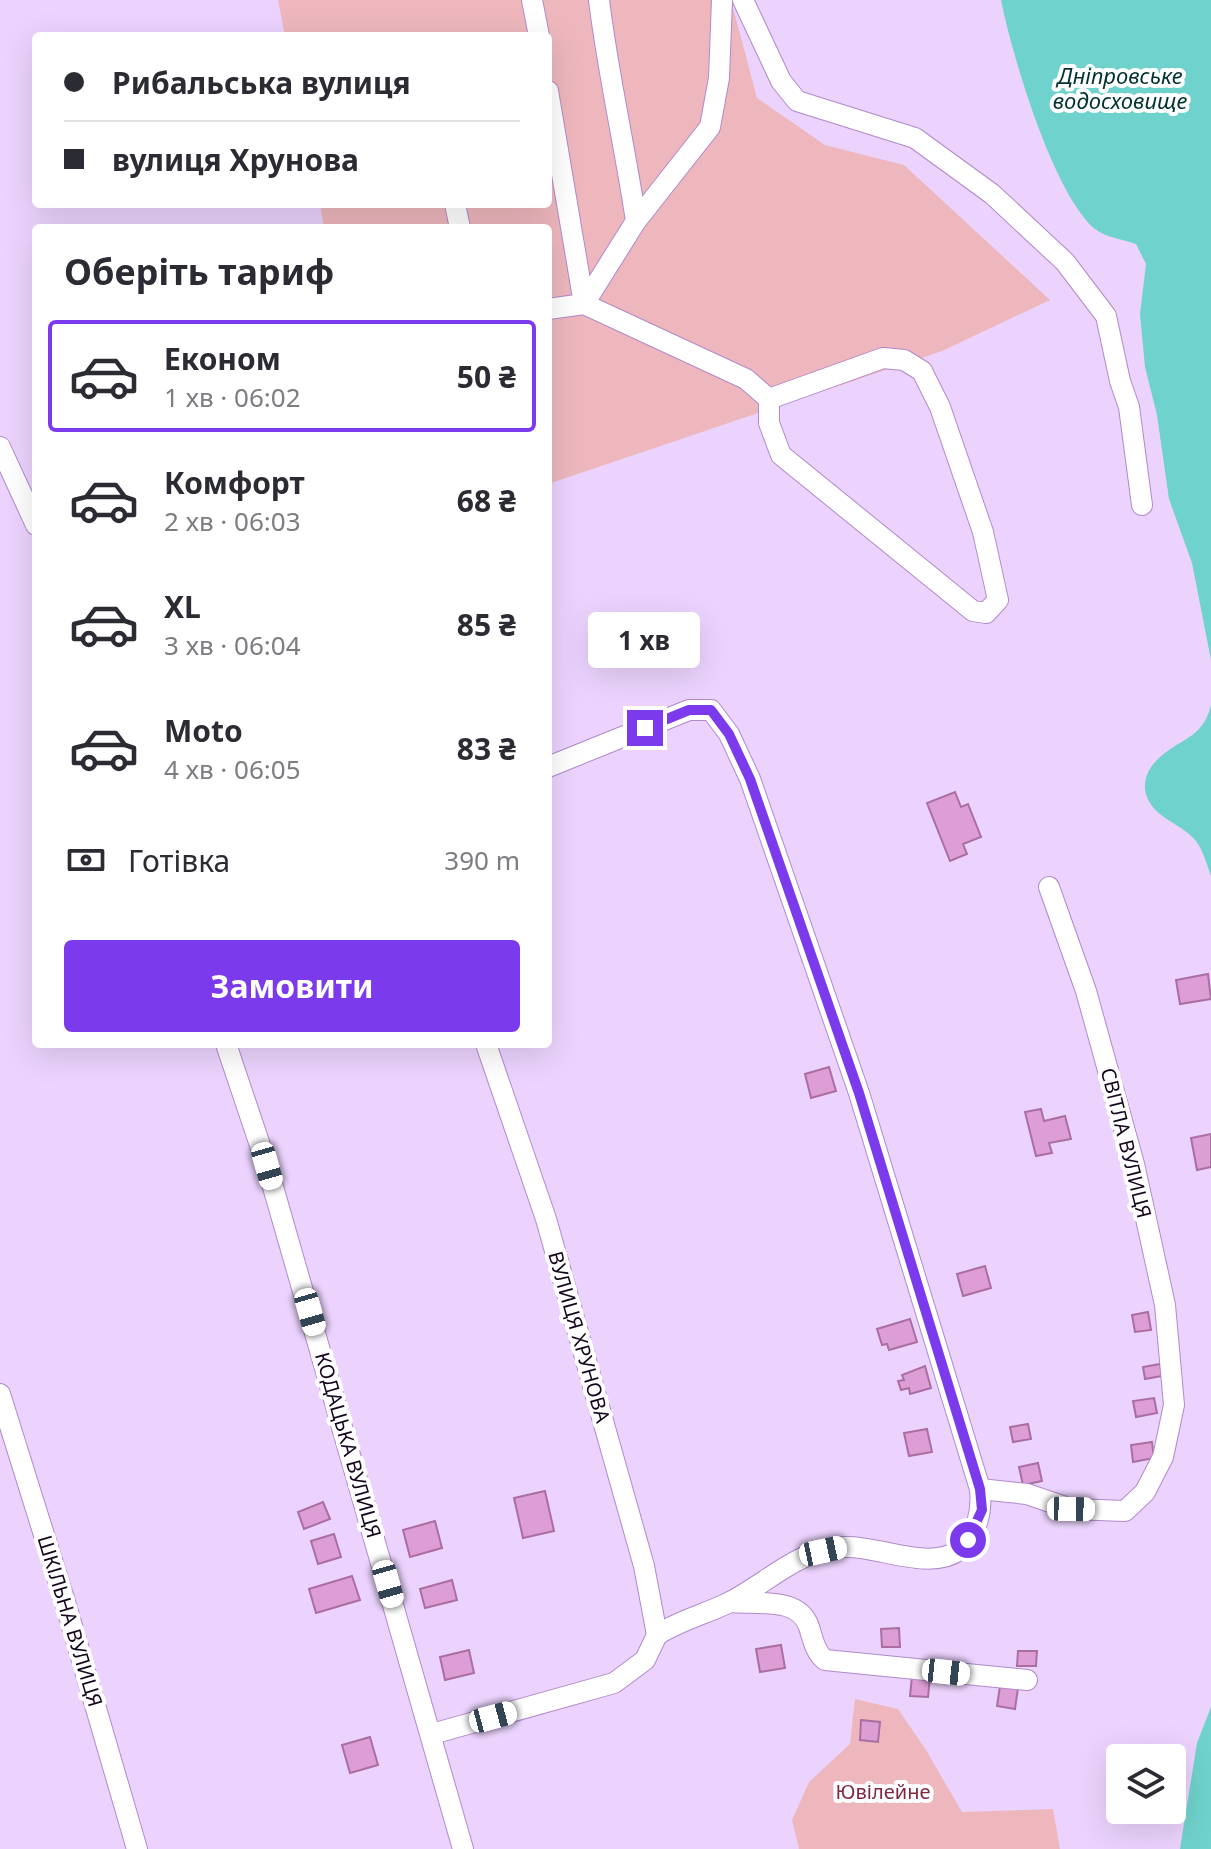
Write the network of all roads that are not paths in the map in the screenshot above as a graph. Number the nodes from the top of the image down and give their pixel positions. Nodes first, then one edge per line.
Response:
1 (532, 0) edge
2 (599, 0) edge
3 (722, 0) edge
4 (743, 0) edge
5 (538, 32) edge
6 (552, 115) edge
7 (636, 221) junction
8 (584, 304) junction
9 (552, 308) edge
10 (769, 399) junction
11 (0, 447) edge
12 (1142, 505) dead end
13 (32, 516) edge
14 (552, 765) edge
15 (1049, 887) dead end
16 (227, 1048) edge
17 (487, 1048) edge
18 (0, 1394) edge
19 (980, 1489) junction
20 (730, 1602) junction
21 (657, 1635) junction
22 (1027, 1680) dead end
23 (432, 1734) junction
24 (137, 1849) edge
25 (463, 1849) edge

1 - 5 street
2 - 7 street
3 - 7 street
4 - 12 street
6 - 8 street
7 - 8 street
8 - 9 street
8 - 10 street
10 - 10 street
11 - 13 street
14 - 19 street
15 - 19 street, СВІТЛА ВУЛИЦЯ
16 - 23 street, КОДАЦЬКА ВУЛИЦЯ
17 - 21 street, ВУЛИЦЯ ХРУНОВА
18 - 24 street, ШКІЛЬНА ВУЛИЦЯ
19 - 20 street
20 - 21 street
20 - 22 street
21 - 23 street
23 - 25 street, КОДАЦЬКА ВУЛИЦЯ

